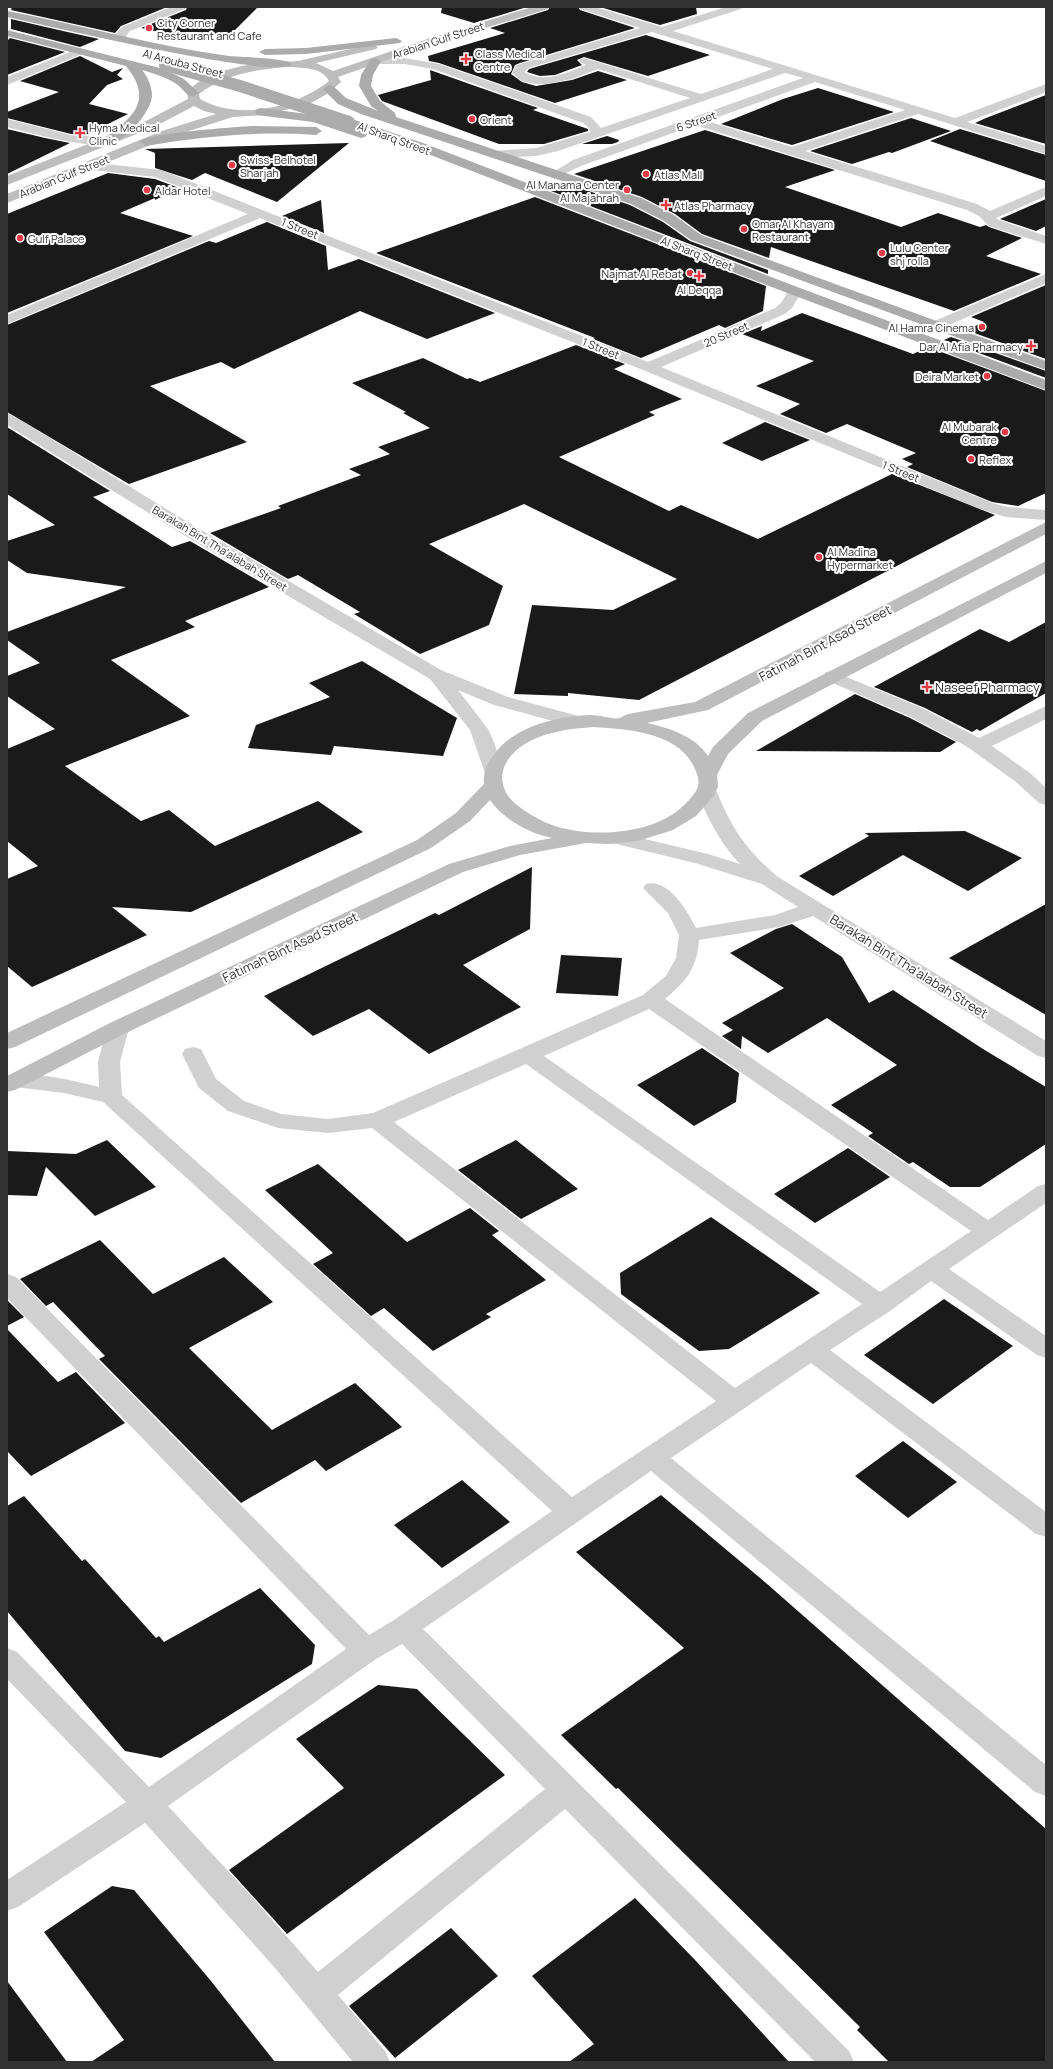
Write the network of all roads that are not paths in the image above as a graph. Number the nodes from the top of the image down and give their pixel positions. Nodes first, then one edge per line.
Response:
1 (181, 7) edge
2 (508, 7) edge
3 (544, 7) edge
4 (584, 7) edge
5 (738, 7) edge
6 (7, 14) edge
7 (7, 19) edge
8 (7, 26) edge
9 (657, 29) junction
10 (7, 33) edge
11 (122, 39) junction
12 (396, 41) junction
13 (153, 46) junction
14 (80, 51) junction
15 (563, 54) junction
16 (375, 60) junction
17 (130, 63) junction
18 (170, 63) junction
19 (290, 64) junction
20 (598, 65) junction
21 (785, 69) junction
22 (333, 75) junction
23 (815, 78) junction
24 (9, 79) edge
25 (1046, 88) edge
26 (329, 89) junction
27 (1027, 95) junction
28 (1046, 95) edge
29 (193, 97) junction
30 (703, 98) junction
31 (918, 110) junction
32 (261, 112) junction
33 (234, 113) junction
34 (353, 118) junction
35 (695, 121) junction
36 (955, 122) junction
37 (7, 123) edge
38 (408, 125) junction
39 (596, 134) junction
40 (378, 140) junction
41 (108, 141) junction
42 (142, 144) junction
43 (554, 148) junction
44 (1046, 150) edge
45 (793, 151) junction
46 (498, 154) junction
47 (577, 163) junction
48 (87, 166) junction
49 (157, 173) junction
50 (556, 174) junction
51 (7, 181) edge
52 (1046, 191) edge
53 (7, 199) edge
54 (617, 209) dead end
55 (260, 213) junction
56 (639, 217) dead end
57 (987, 217) junction
58 (696, 237) junction
59 (1046, 240) edge
60 (676, 245) junction
61 (1046, 278) edge
62 (795, 291) junction
63 (7, 320) edge
64 (937, 325) junction
65 (1046, 366) edge
66 (648, 367) junction
67 (1046, 385) edge
68 (7, 418) edge
69 (1046, 515) edge
70 (1046, 527) edge
71 (1046, 566) edge
72 (435, 674) junction
73 (832, 676) junction
74 (1046, 712) edge
75 (586, 722) junction
76 (980, 745) junction
77 (493, 779) junction
78 (708, 783) junction
79 (1046, 798) edge
80 (583, 838) junction
81 (615, 838) junction
82 (771, 881) junction
83 (653, 888) dead end
84 (814, 908) junction
85 (689, 935) junction
86 (651, 1000) junction
87 (118, 1028) junction
88 (7, 1042) edge
89 (1046, 1051) edge
90 (193, 1054) dead end
91 (527, 1054) junction
92 (11, 1083) edge
93 (111, 1097) junction
94 (377, 1120) junction
95 (1046, 1192) edge
96 (989, 1232) junction
97 (933, 1270) junction
98 (7, 1282) edge
99 (881, 1305) junction
100 (1046, 1349) edge
101 (812, 1350) junction
102 (735, 1402) junction
103 (652, 1457) junction
104 (571, 1512) junction
105 (1046, 1527) edge
106 (404, 1628) junction
107 (366, 1651) junction
108 (7, 1660) edge
109 (1046, 1783) edge
110 (566, 1790) junction
111 (148, 1804) junction
112 (7, 1897) edge
113 (317, 1992) junction
114 (374, 2062) edge
115 (837, 2062) edge

1 - 11 street
2 - 12 street, Arabian Gulf Street
3 - 16 street, Arabian Gulf Street
4 - 9 street
5 - 9 street
6 - 11 main road
7 - 18 main road, Al Arouba Street
8 - 18 main road, Al Arouba Street
9 - 15 street
9 - 21 street
10 - 14 main road
11 - 13 main road
12 - 13 main road
12 - 19 street, Arabian Gulf Street
13 - 19 main road
14 - 17 main road
14 - 24 street
15 - 20 street
15 - 20 street
16 - 22 street, Arabian Gulf Street
16 - 38 main road
16 - 39 street
17 - 29 main road
17 - 41 main road
18 - 34 main road, Al Arouba Street, bridge
19 - 22 street
19 - 29 street, Arabian Gulf Street
20 - 30 street
21 - 23 street
21 - 30 street, 6 Street
22 - 26 street
23 - 31 street
23 - 35 street, 6 Street
25 - 27 street
26 - 32 street
26 - 38 main road
27 - 28 street
27 - 36 street
29 - 33 street
29 - 41 street, Arabian Gulf Street
30 - 39 street, 6 Street
31 - 36 street
31 - 45 street
32 - 33 street
32 - 40 main road
33 - 42 street, Arabian Gulf Street
34 - 54 main road, Al Sharq Street
34 - 60 main road, Al Sharq Street
35 - 45 street
35 - 47 street, 6 Street
36 - 44 street
37 - 41 street
38 - 46 main road
39 - 43 street, 6 Street
40 - 42 main road
40 - 60 main road
41 - 51 street, Arabian Gulf Street
42 - 48 street, Arabian Gulf Street
42 - 49 street, 1 Street
43 - 46 street, 6 Street
43 - 47 street, 6 Street
45 - 57 street
46 - 50 main road
47 - 50 street, 6 Street
48 - 49 street, 1 Street
48 - 53 street, Arabian Gulf Street
49 - 55 street, 1 Street
50 - 58 main road
52 - 57 street
55 - 63 street
55 - 66 street, 1 Street
56 - 58 main road, Al Sharq Street
57 - 59 street
58 - 64 main road, Al Sharq Street
60 - 62 main road, Al Sharq Street
61 - 64 street
62 - 66 street, 20 Street
62 - 67 main road, Al Sharq Street
64 - 65 main road, Al Sharq Street
66 - 69 street, 1 Street
68 - 72 street, Barakah Bint Tha'alabah Street
70 - 75 street, Fatimah Bint Asad Street
71 - 73 street
72 - 75 street, Barakah Bint Tha'alabah Street
72 - 77 street, Barakah Bint Tha'alabah Street
73 - 76 street
73 - 78 street
74 - 76 street
75 - 77 street
75 - 78 street
76 - 79 street
77 - 80 street
77 - 88 street
78 - 81 street
78 - 82 street, Barakah Bint Tha'alabah Street
80 - 81 street
80 - 87 street, Fatimah Bint Asad Street
81 - 82 street, Barakah Bint Tha'alabah Street
82 - 84 street, Barakah Bint Tha'alabah Street
83 - 85 street
84 - 85 street
84 - 89 street, Barakah Bint Tha'alabah Street
85 - 86 street
86 - 91 street
86 - 96 street
87 - 92 street, Fatimah Bint Asad Street
87 - 93 street
90 - 94 street
91 - 94 street
91 - 99 street
92 - 93 street
93 - 104 street
94 - 102 street
95 - 96 street
96 - 97 street
97 - 99 street
97 - 100 street
98 - 107 street
99 - 101 street
101 - 102 street
101 - 105 street
102 - 103 street
103 - 104 street
103 - 109 street
104 - 106 street
106 - 107 street
106 - 110 street
107 - 111 street
108 - 111 street
110 - 113 street
110 - 115 street
111 - 112 street
111 - 113 street
113 - 114 street

